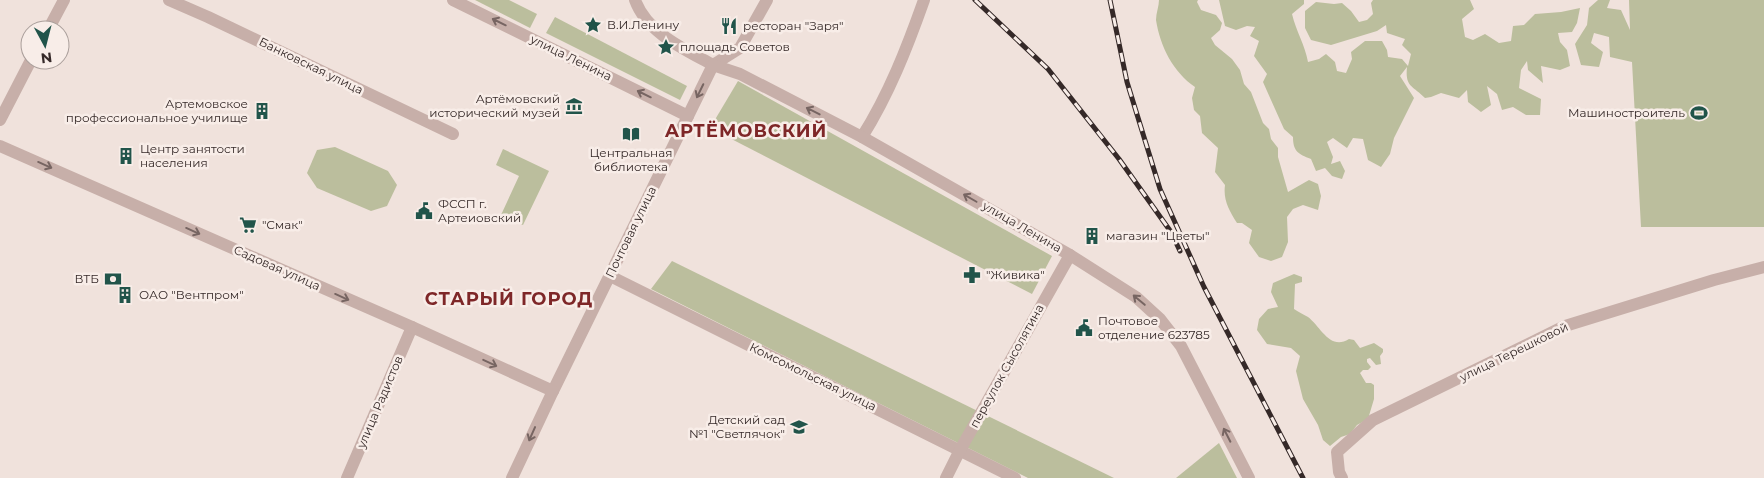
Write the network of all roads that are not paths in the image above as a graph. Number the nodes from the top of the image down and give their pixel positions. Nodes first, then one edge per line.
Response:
1 (64, 0) edge
2 (169, 0) edge
3 (453, 0) edge
4 (635, 0) edge
5 (767, 0) edge
6 (924, 0) edge
7 (53, 20) edge
8 (713, 65) junction
9 (26, 70) edge
10 (688, 116) junction
11 (0, 120) edge
12 (453, 134) dead end
13 (862, 137) junction
14 (0, 146) edge
15 (1070, 255) junction
16 (1764, 267) edge
17 (610, 276) junction
18 (412, 327) junction
19 (553, 391) junction
20 (960, 450) junction
21 (347, 478) edge
22 (512, 478) edge
23 (946, 478) edge
24 (1015, 478) edge
25 (1249, 478) edge
26 (1342, 478) edge

1 - 7 street
2 - 12 street, Банковская улица
10 -> 3 street, улица Ленина
4 - 8 street, улица Ленина
5 - 8 street
6 - 13 street
8 -> 10 street, Почтовая улица
13 -> 8 street, улица Ленина
9 - 11 street
10 - 17 street, Почтовая улица
15 -> 13 street, улица Ленина
14 -> 18 street, Садовая улица
15 - 20 street, переулок Сысолятина
25 -> 15 street, улица Ленина
16 - 26 street, улица Терешковой
17 - 19 street, Почтовая улица
17 - 20 street, Комсомольская улица
18 -> 19 street, Садовая улица
18 - 21 street, улица Радистов
19 -> 22 street, Почтовая улица
20 - 23 street, переулок Сысолятина
20 - 24 street, Комсомольская улица

